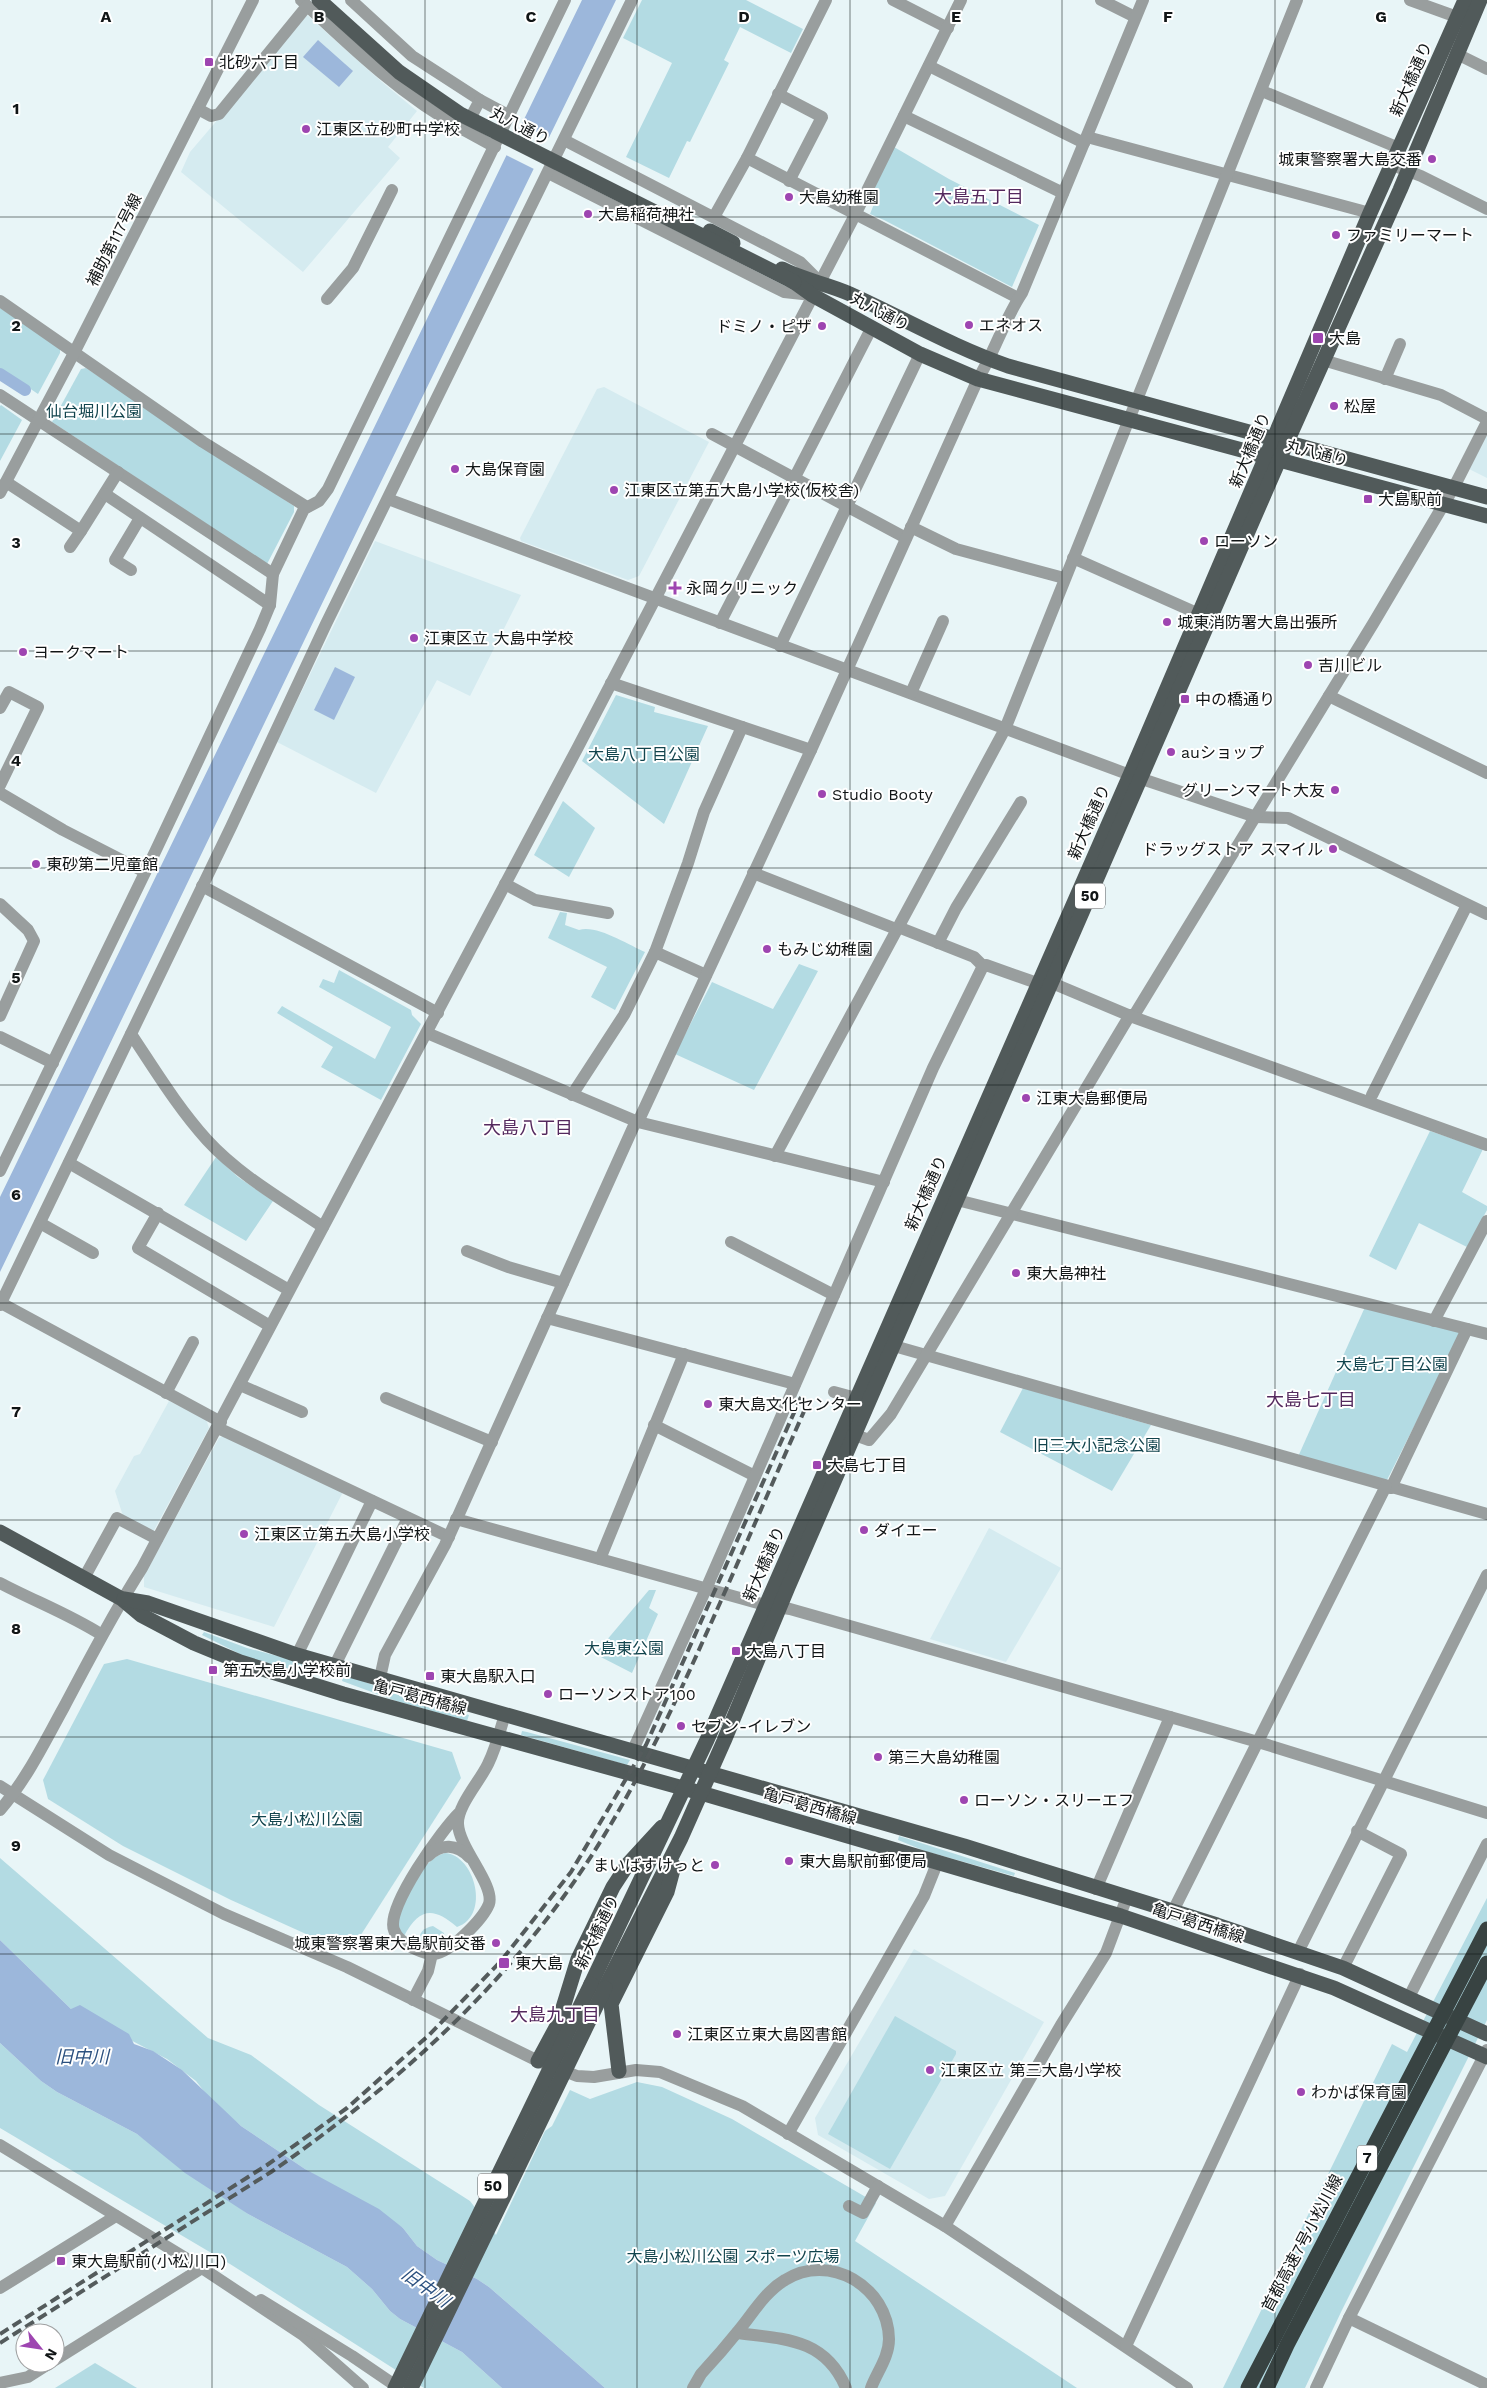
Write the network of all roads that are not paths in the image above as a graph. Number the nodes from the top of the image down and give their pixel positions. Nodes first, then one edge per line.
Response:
1 (252, 0) edge
2 (332, 0) edge
3 (350, 0) edge
4 (565, 0) edge
5 (632, 0) edge
6 (826, 0) edge
7 (892, 0) edge
8 (961, 0) edge
9 (1101, 0) edge
10 (1143, 0) edge
11 (1298, 0) edge
12 (1410, 0) edge
13 (1465, 0) edge
14 (1480, 0) edge
15 (309, 2) edge
16 (1135, 17) junction
17 (1457, 17) junction
18 (948, 28) junction
19 (1457, 54) junction
20 (929, 66) junction
21 (1487, 69) edge
22 (1262, 91) junction
23 (778, 94) junction
24 (480, 100) junction
25 (198, 109) junction
26 (510, 116) junction
27 (904, 116) junction
28 (464, 130) junction
29 (564, 140) junction
30 (1085, 140) junction
31 (495, 147) junction
32 (1399, 148) junction
33 (746, 158) junction
34 (1392, 165) junction
35 (1407, 171) junction
36 (548, 173) junction
37 (1228, 174) junction
38 (790, 181) junction
39 (392, 190) dead end
40 (1063, 193) junction
41 (1487, 209) edge
42 (1370, 213) junction
43 (855, 215) junction
44 (714, 217) junction
45 (796, 280) junction
46 (819, 282) junction
47 (812, 295) junction
48 (327, 298) dead end
49 (1018, 298) junction
50 (0, 301) edge
51 (872, 327) junction
52 (1400, 344) dead end
53 (74, 353) junction
54 (920, 354) junction
55 (990, 360) junction
56 (1323, 360) junction
57 (978, 379) junction
58 (1385, 379) junction
59 (0, 395) edge
60 (1136, 402) junction
61 (1129, 419) junction
62 (39, 420) junction
63 (1487, 421) edge
64 (712, 434) dead end
65 (1281, 440) junction
66 (734, 446) junction
67 (1273, 459) junction
68 (118, 472) junction
69 (794, 479) junction
70 (3, 487) edge
71 (1454, 487) junction
72 (104, 494) junction
73 (1487, 497) edge
74 (388, 499) junction
75 (1444, 505) junction
76 (307, 507) junction
77 (847, 507) junction
78 (1487, 516) edge
79 (140, 518) junction
80 (81, 531) junction
81 (908, 533) junction
82 (70, 547) dead end
83 (1073, 558) junction
84 (131, 570) dead end
85 (273, 574) junction
86 (1064, 578) junction
87 (654, 599) junction
88 (270, 605) junction
89 (1199, 614) junction
90 (943, 621) dead end
91 (720, 623) junction
92 (780, 646) junction
93 (846, 671) junction
94 (611, 683) junction
95 (911, 693) junction
96 (1330, 696) junction
97 (0, 708) edge
98 (742, 727) junction
99 (1005, 728) junction
100 (811, 750) junction
101 (1487, 773) edge
102 (1136, 776) junction
103 (0, 785) edge
104 (0, 793) edge
105 (1021, 802) dead end
106 (1256, 817) junction
107 (145, 872) junction
108 (753, 873) junction
109 (504, 884) junction
110 (202, 886) junction
111 (0, 904) edge
112 (1467, 905) junction
113 (608, 914) dead end
114 (1487, 914) edge
115 (897, 928) junction
116 (938, 943) junction
117 (655, 952) junction
118 (981, 969) junction
119 (706, 975) junction
120 (1045, 983) junction
121 (438, 1013) junction
122 (0, 1016) edge
123 (1132, 1016) junction
124 (427, 1033) junction
125 (131, 1034) junction
126 (0, 1037) edge
127 (53, 1063) junction
128 (572, 1095) junction
129 (1371, 1098) junction
130 (637, 1122) junction
131 (1487, 1145) edge
132 (775, 1156) junction
133 (68, 1163) junction
134 (0, 1171) edge
135 (884, 1182) junction
136 (957, 1200) junction
137 (158, 1213) junction
138 (1010, 1214) junction
139 (1487, 1221) edge
140 (40, 1223) junction
141 (323, 1227) junction
142 (731, 1242) dead end
143 (467, 1251) dead end
144 (93, 1253) dead end
145 (563, 1283) junction
146 (289, 1290) junction
147 (834, 1295) junction
148 (1, 1304) edge
149 (547, 1318) junction
150 (1434, 1321) junction
151 (270, 1326) junction
152 (1467, 1330) junction
153 (1487, 1334) edge
154 (193, 1342) dead end
155 (894, 1346) junction
156 (684, 1354) junction
157 (925, 1356) junction
158 (795, 1384) junction
159 (240, 1385) junction
160 (166, 1392) junction
161 (834, 1392) dead end
162 (386, 1398) dead end
163 (856, 1398) junction
164 (302, 1412) dead end
165 (219, 1425) junction
166 (654, 1425) junction
167 (856, 1435) junction
168 (492, 1442) junction
169 (755, 1476) junction
170 (1388, 1487) junction
171 (372, 1502) junction
172 (1487, 1514) edge
173 (408, 1518) junction
174 (456, 1519) junction
175 (0, 1532) edge
176 (449, 1537) junction
177 (157, 1539) junction
178 (600, 1559) junction
179 (1487, 1575) edge
180 (84, 1578) junction
181 (0, 1583) edge
182 (706, 1589) junction
183 (122, 1599) junction
184 (772, 1606) junction
185 (102, 1635) junction
186 (297, 1655) junction
187 (318, 1661) junction
188 (338, 1666) junction
189 (380, 1678) junction
190 (302, 1682) junction
191 (343, 1694) junction
192 (505, 1714) junction
193 (1170, 1717) junction
194 (499, 1736) junction
195 (1258, 1742) junction
196 (633, 1750) junction
197 (694, 1768) junction
198 (710, 1772) junction
199 (1383, 1780) junction
200 (0, 1786) edge
201 (685, 1789) junction
202 (701, 1793) junction
203 (14, 1794) junction
204 (0, 1810) edge
205 (460, 1812) junction
206 (1487, 1813) edge
207 (670, 1819) junction
208 (1357, 1832) junction
209 (681, 1838) junction
210 (1487, 1844) edge
211 (938, 1861) junction
212 (423, 1862) junction
213 (474, 1863) junction
214 (1096, 1889) junction
215 (1127, 1897) junction
216 (1173, 1911) junction
217 (1121, 1916) junction
218 (1487, 1929) edge
219 (1298, 1952) junction
220 (432, 1954) junction
221 (1487, 1963) edge
222 (1343, 1968) junction
223 (1300, 1974) junction
224 (598, 1986) junction
225 (1409, 1997) junction
226 (413, 2000) junction
227 (1487, 2034) edge
228 (1486, 2054) edge
229 (538, 2061) junction
230 (619, 2071) junction
231 (788, 2134) junction
232 (0, 2145) edge
233 (878, 2186) junction
234 (850, 2206) dead end
235 (116, 2216) junction
236 (944, 2226) junction
237 (202, 2268) junction
238 (0, 2288) edge
239 (1349, 2318) junction
240 (737, 2333) junction
241 (1126, 2346) junction
242 (65, 2354) edge
243 (34, 2373) edge
244 (28, 2377) junction
245 (0, 2383) edge
246 (1485, 2384) edge
247 (9, 2388) edge
248 (363, 2388) edge
249 (394, 2388) edge
250 (400, 2388) edge
251 (411, 2388) edge
252 (694, 2388) edge
253 (846, 2388) edge
254 (870, 2388) edge
255 (1187, 2388) edge
256 (1248, 2388) edge
257 (1267, 2388) edge
258 (1316, 2388) edge

1 - 25 street, 補助第117号線
2 - 45 main road, 丸八通り
3 - 24 street
4 - 26 street
5 - 29 street
6 - 23 street
7 - 18 street
8 - 18 street
9 - 16 street
10 - 16 street
11 - 22 street
12 - 17 street
13 - 17 main road, 新大橋通り / 50
14 - 19 main road, 新大橋通り / 50
15 - 25 street
15 - 28 street
15 - 45 main road, 丸八通り, bridge
16 - 30 street
17 - 32 main road, 新大橋通り / 50
18 - 20 street
19 - 21 street
19 - 35 main road, 新大橋通り / 50
20 - 27 street
20 - 30 street
22 - 32 street
22 - 37 street
23 - 33 street
23 - 38 street
24 - 26 street
24 - 28 street
25 - 53 street, 補助第117号線
26 - 31 street
27 - 40 street
27 - 43 street
28 - 31 street
29 - 36 street
29 - 44 street
30 - 37 street
30 - 40 street
31 - 76 street
32 - 34 main road, 新大橋通り / 50
33 - 38 street
33 - 44 street
34 - 35 street
34 - 42 main road, 新大橋通り / 50
35 - 41 street
35 - 56 main road, 新大橋通り / 50
36 - 47 street
36 - 74 street
37 - 42 street
37 - 60 street
38 - 43 street
39 - 48 street
40 - 49 street
42 - 65 main road, 新大橋通り / 50
43 - 46 street
43 - 49 street
44 - 46 street
45 - 46 main road, 丸八通り
45 - 47 main road, 丸八通り
46 - 47 street
46 - 55 main road, 丸八通り
47 - 51 main road, 丸八通り
47 - 66 street
49 - 55 street
50 - 53 street
51 - 54 main road, 丸八通り
51 - 69 street
52 - 58 street
53 - 62 street, 補助第117号線
53 - 76 street
54 - 57 main road, 丸八通り
54 - 77 street
55 - 57 street
55 - 60 main road, 丸八通り
56 - 58 street
56 - 65 main road, 新大橋通り / 50
57 - 61 main road, 丸八通り
57 - 81 street
58 - 63 street
59 - 62 street
60 - 61 street
60 - 65 main road, 丸八通り
61 - 67 main road, 丸八通り
61 - 83 street
62 - 68 street
62 - 70 street, 補助第117号線
63 - 71 street
64 - 66 street
65 - 67 main road, 新大橋通り / 50
65 - 71 main road, 丸八通り
66 - 69 street
66 - 87 street
67 - 75 main road, 丸八通り
67 - 89 main road, 新大橋通り / 50
67 - 102 main road, 新大橋通り / 50
68 - 72 street
68 - 85 street
69 - 77 street
69 - 91 street
70 - 80 street
71 - 73 main road, 丸八通り
71 - 75 street
72 - 79 street
72 - 80 street
74 - 87 street
74 - 110 street
75 - 78 main road, 丸八通り
75 - 96 street
76 - 85 street
77 - 81 street
77 - 92 street
79 - 84 street
79 - 88 street
80 - 82 street
81 - 86 street
81 - 93 street
83 - 86 street
83 - 89 street
85 - 88 street
86 - 99 street
87 - 91 street
87 - 94 street
88 - 107 street
89 - 102 main road, 新大橋通り / 50
90 - 95 street
91 - 92 street
92 - 93 street
93 - 95 street
93 - 100 street
94 - 98 street
94 - 109 street
95 - 99 street
96 - 101 street
96 - 106 street
97 - 103 street
98 - 100 street
98 - 117 street
99 - 102 street
99 - 115 street
100 - 108 street
102 - 106 street
102 - 120 main road, 新大橋通り / 50
104 - 107 street
105 - 116 street
106 - 112 street
106 - 123 street
107 - 127 street
108 - 115 street
108 - 119 street
109 - 113 street
109 - 121 street
110 - 121 street
110 - 125 street
111 - 122 street
112 - 114 street
112 - 129 street
115 - 116 street
115 - 132 street
116 - 118 street
117 - 119 street
117 - 128 street
118 - 120 street
118 - 135 street
119 - 130 street
120 - 123 street
120 - 136 main road, 新大橋通り / 50
120 - 163 main road, 新大橋通り / 50
121 - 124 street
123 - 129 street
123 - 138 street
124 - 128 street
124 - 141 street
125 - 133 street
125 - 141 street
126 - 127 street
127 - 134 street
128 - 130 street
129 - 131 street
130 - 132 street
130 - 145 street
132 - 135 street
133 - 137 street
133 - 140 street
135 - 147 street
136 - 138 street
136 - 155 main road, 新大橋通り / 50
137 - 146 street
137 - 151 street
138 - 150 street
138 - 157 street
139 - 150 street
140 - 144 street
140 - 148 street
141 - 146 street
142 - 147 street
143 - 145 street
145 - 149 street
146 - 151 street
147 - 158 street
148 - 160 street
149 - 156 street
149 - 168 street
150 - 152 street
151 - 159 street
152 - 153 street
152 - 170 street
154 - 160 street
155 - 157 street
155 - 167 main road, 新大橋通り / 50
156 - 158 street
156 - 166 street
157 - 167 street
157 - 170 street
158 - 169 street
159 - 164 street
159 - 165 street
160 - 165 street
161 - 163 street
162 - 168 street
163 - 184 main road, 新大橋通り / 50
165 - 171 street
165 - 177 street
166 - 169 street
166 - 178 street
167 - 184 main road, 新大橋通り / 50
168 - 174 street
169 - 182 street
170 - 172 street
170 - 195 street
171 - 173 street
171 - 186 street
173 - 176 street
173 - 188 street
174 - 176 street
174 - 178 street
175 - 180 main road, 亀戸葛西橋線
176 - 189 street
177 - 180 street
177 - 183 street
178 - 182 street
179 - 199 street
180 - 183 main road, 亀戸葛西橋線
181 - 185 street
182 - 184 street
182 - 196 street
183 - 185 street
183 - 186 main road, 亀戸葛西橋線
183 - 190 main road, 亀戸葛西橋線
184 - 193 street
184 - 197 main road, 新大橋通り / 50
184 - 198 main road, 新大橋通り / 50
185 - 203 street
186 - 187 main road, 亀戸葛西橋線
187 - 188 main road, 亀戸葛西橋線
187 - 190 main road
188 - 189 main road, 亀戸葛西橋線
188 - 191 main road
189 - 192 main road, 亀戸葛西橋線
190 - 191 main road, 亀戸葛西橋線
191 - 194 main road, 亀戸葛西橋線
192 - 194 street
192 - 196 main road, 亀戸葛西橋線
193 - 195 street
193 - 214 street
194 - 201 main road, 亀戸葛西橋線
194 - 205 street
195 - 199 street
195 - 216 street
196 - 197 main road, 亀戸葛西橋線
197 - 198 main road, 亀戸葛西橋線
197 - 201 main road, 新大橋通り / 50
198 - 202 main road, 新大橋通り / 50
198 - 214 main road, 亀戸葛西橋線
199 - 206 street
199 - 208 street
200 - 203 street
201 - 202 main road, 亀戸葛西橋線
201 - 207 main road, 新大橋通り / 50
202 - 209 main road, 新大橋通り / 50
202 - 211 main road, 亀戸葛西橋線
203 - 204 street
203 - 226 street
205 - 212 street
205 - 213 street
207 - 224 main road, 新大橋通り / 50
207 - 229 main road
208 - 219 street
208 - 222 street
209 - 224 main road, 新大橋通り / 50
209 - 230 main road
210 - 225 street
211 - 217 main road, 亀戸葛西橋線
211 - 231 street
212 - 213 street
212 - 220 street
213 - 220 street
214 - 215 main road, 亀戸葛西橋線
215 - 216 main road, 亀戸葛西橋線
215 - 217 street
216 - 219 main road, 亀戸葛西橋線
217 - 223 main road, 亀戸葛西橋線
217 - 236 street
218 - 256 highway, 首都高速7号小松川線 / 7, bridge
219 - 222 main road, 亀戸葛西橋線
220 - 226 street
221 - 257 highway, 首都高速7号小松川線 / 7, bridge
222 - 225 main road, 亀戸葛西橋線
223 - 228 main road, 亀戸葛西橋線
223 - 241 street
224 - 249 main road, 新大橋通り / 50, bridge
224 - 251 main road, 新大橋通り / 50, bridge
225 - 227 main road, 亀戸葛西橋線
226 - 229 street
228 - 239 street
229 - 230 street
230 - 231 street
231 - 233 street
232 - 235 street
233 - 234 street
233 - 236 street
235 - 237 street
235 - 238 street
236 - 241 street
237 - 242 street
237 - 248 street
237 - 250 street
239 - 246 street
239 - 258 street
240 - 252 street
240 - 253 street
240 - 254 street
241 - 255 street
243 - 244 street
244 - 245 street
244 - 247 street

